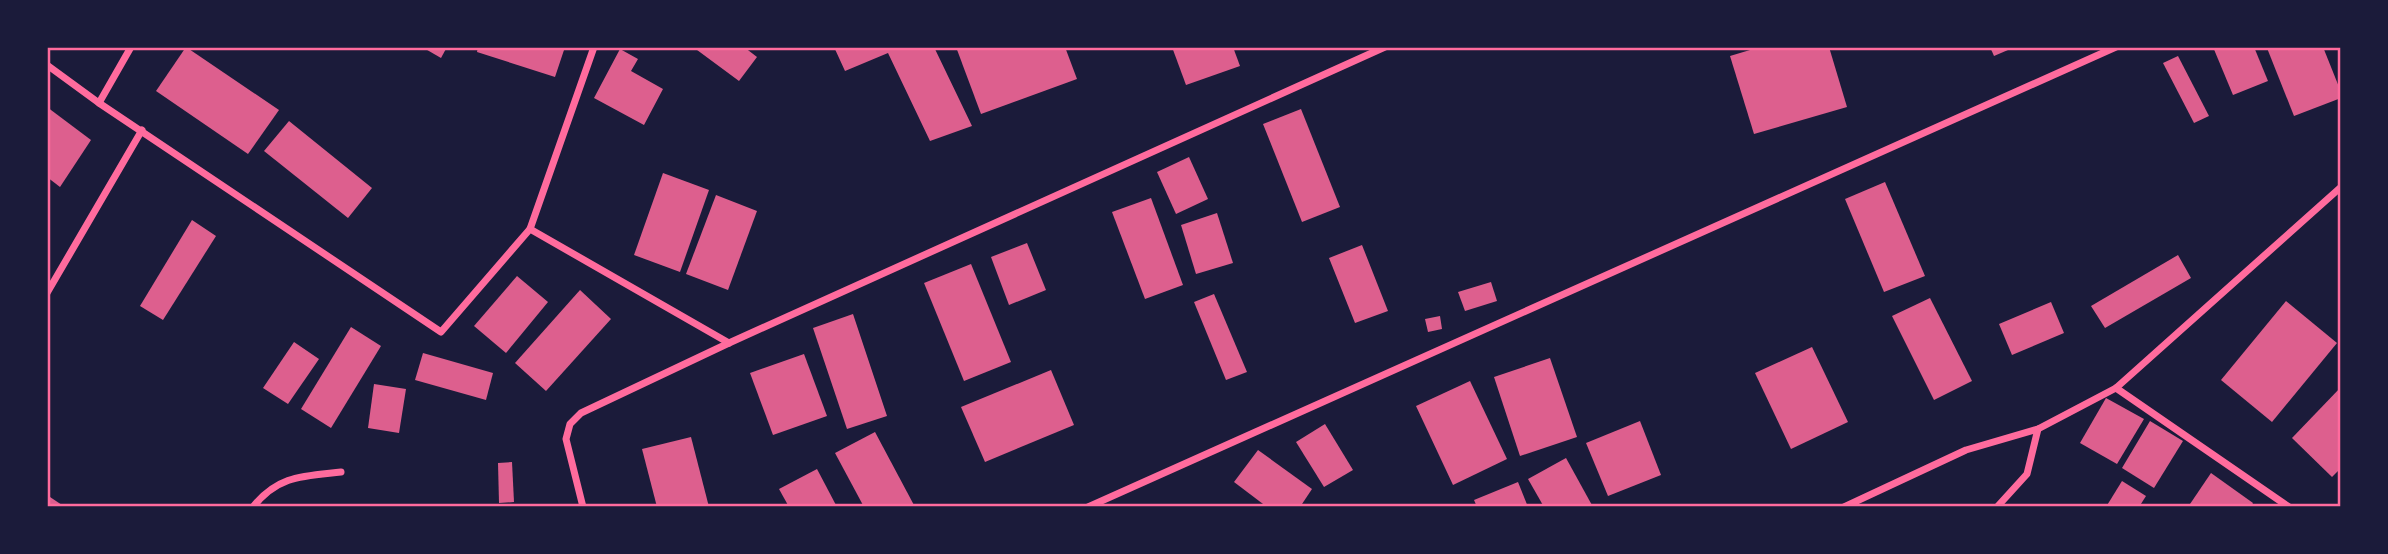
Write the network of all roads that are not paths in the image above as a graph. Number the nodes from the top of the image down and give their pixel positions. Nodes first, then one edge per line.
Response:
1 (131, 47) edge
2 (594, 47) edge
3 (1385, 47) edge
4 (2116, 47) edge
5 (47, 65) edge
6 (99, 103) junction
7 (142, 130) junction
8 (2341, 187) edge
9 (530, 229) junction
10 (47, 293) edge
11 (729, 343) junction
12 (2116, 387) junction
13 (2038, 429) junction
14 (341, 472) dead end
15 (253, 507) edge
16 (583, 507) edge
17 (1088, 507) edge
18 (1844, 507) edge
19 (1997, 507) edge
20 (2289, 507) edge

1 - 6 street
2 - 9 street
3 - 11 street
4 - 17 street
5 - 6 street
6 - 7 street
7 - 9 street
7 - 10 street
8 - 12 street
9 - 11 street
11 - 16 street
12 - 13 street
12 - 20 street
13 - 18 street
13 - 19 street
14 - 15 street

